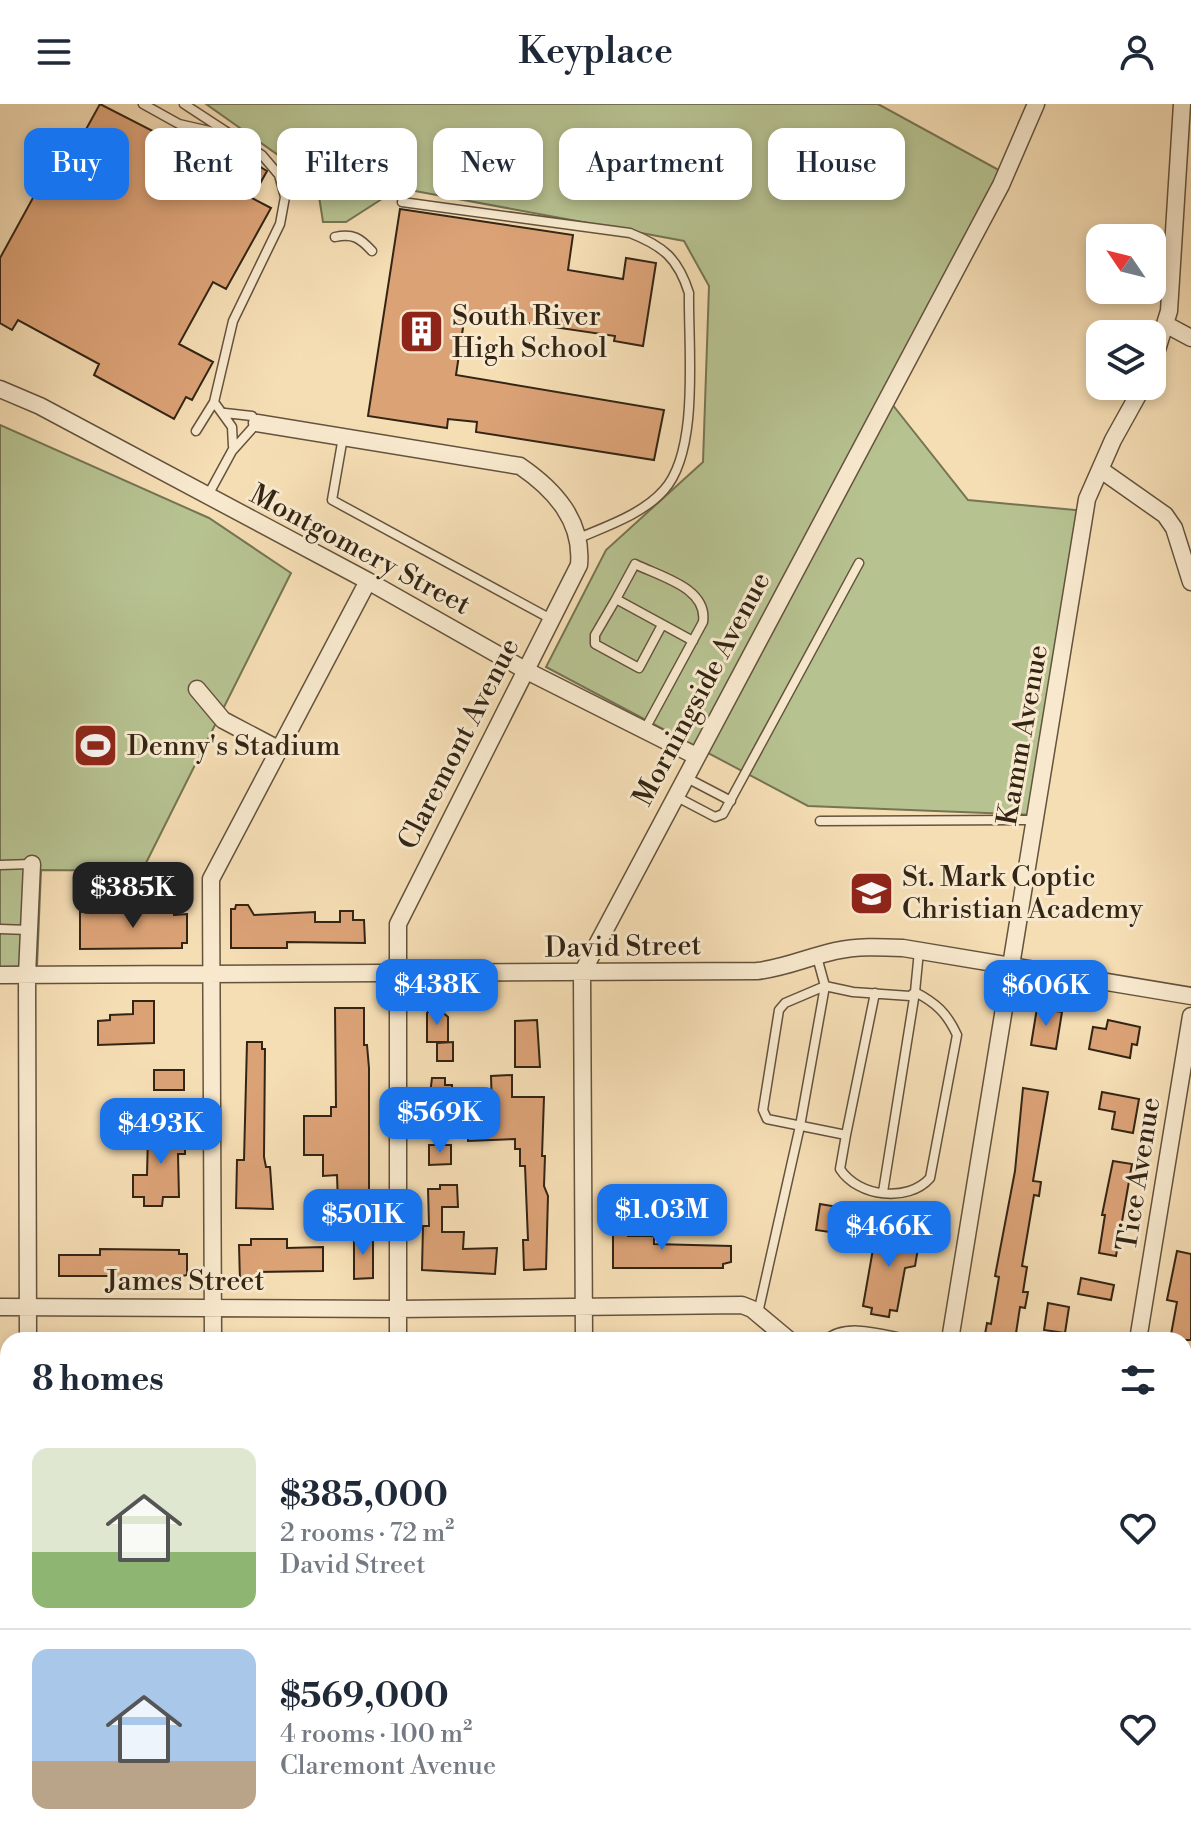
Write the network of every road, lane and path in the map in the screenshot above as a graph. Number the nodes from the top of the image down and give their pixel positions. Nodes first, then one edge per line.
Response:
1 (143, 104) edge
2 (184, 104) edge
3 (1036, 104) edge
4 (1182, 104) edge
5 (197, 128) edge
6 (220, 128) edge
7 (261, 154) edge
8 (277, 173) edge
9 (284, 200) edge
10 (402, 202) dead end
11 (335, 237) dead end
12 (372, 251) dead end
13 (1165, 320) edge
14 (1166, 325) edge
15 (1191, 338) edge
16 (0, 389) edge
17 (1136, 400) edge
18 (214, 402) junction
19 (225, 413) junction
20 (254, 419) junction
21 (196, 431) dead end
22 (343, 435) junction
23 (232, 451) junction
24 (1101, 470) junction
25 (207, 497) junction
26 (579, 538) junction
27 (859, 563) dead end
28 (368, 581) junction
29 (1191, 582) edge
30 (616, 599) junction
31 (552, 620) junction
32 (662, 625) junction
33 (693, 641) junction
34 (525, 670) junction
35 (197, 689) dead end
36 (644, 730) junction
37 (278, 749) junction
38 (696, 756) junction
39 (685, 776) junction
40 (674, 795) junction
41 (731, 801) junction
42 (1034, 820) junction
43 (820, 821) dead end
44 (32, 864) joint
45 (0, 865) edge
46 (0, 929) edge
47 (29, 930) junction
48 (919, 951) junction
49 (817, 957) junction
50 (1011, 967) junction
51 (582, 973) junction
52 (0, 975) edge
53 (27, 975) junction
54 (212, 975) junction
55 (396, 975) junction
56 (825, 986) junction
57 (915, 992) junction
58 (875, 993) junction
59 (1191, 996) edge
60 (1191, 1016) edge
61 (800, 1126) junction
62 (846, 1135) junction
63 (883, 1192) junction
64 (213, 1306) junction
65 (0, 1307) edge
66 (28, 1307) junction
67 (397, 1309) junction
68 (584, 1309) junction
69 (758, 1314) junction
70 (28, 1332) edge
71 (213, 1332) edge
72 (398, 1332) edge
73 (584, 1332) edge
74 (779, 1332) edge
75 (834, 1332) edge
76 (862, 1332) edge
77 (951, 1332) edge
78 (1139, 1332) edge

1 - 5 lane
2 - 6 lane
3 - 38 street, Morningside Avenue
4 - 13 street
7 - 8 lane
9 - 18 lane
10 - 26 lane
11 - 12 lane
14 - 15 street
16 - 25 street, Montgomery Street
17 - 24 street, Kamm Avenue
18 - 19 lane
18 - 21 lane
19 - 20 lane
19 - 23 lane
20 - 22 street
20 - 23 lane
22 - 26 street
22 - 31 lane
23 - 25 lane
24 - 29 street
24 - 42 street, Kamm Avenue
25 - 28 street, Montgomery Street
26 - 31 street, Claremont Avenue
27 - 41 lane
28 - 34 street, Montgomery Street
28 - 37 street
30 - 32 lane
30 - 32 lane
30 - 33 lane
31 - 34 street, Claremont Avenue
32 - 33 lane
33 - 36 lane
34 - 36 street, Montgomery Street
34 - 55 street, Claremont Avenue
35 - 37 street
36 - 38 street, Montgomery Street
37 - 54 street
38 - 39 street, Morningside Avenue
39 - 40 street, Morningside Avenue
39 - 41 lane
40 - 41 lane
40 - 51 street, Morningside Avenue
42 - 43 lane
42 - 50 street, Kamm Avenue
44 - 45 lane
44 - 47 street
46 - 47 lane
47 - 53 street
48 - 49 street, David Street
48 - 50 street, David Street
48 - 57 lane
49 - 51 street, David Street
49 - 56 lane
50 - 59 street, David Street
50 - 77 street, Kamm Avenue
51 - 55 street, David Street
51 - 68 street, Morningside Avenue
52 - 53 street, David Street
53 - 54 street, David Street
53 - 66 street
54 - 55 street, David Street
54 - 64 street
55 - 67 street, Claremont Avenue
56 - 58 lane
56 - 61 lane
56 - 61 lane
57 - 58 lane
57 - 63 lane
57 - 63 lane
58 - 62 lane
60 - 78 street, Tice Avenue
61 - 62 lane
61 - 69 lane
62 - 63 lane
64 - 66 street, James Street
64 - 67 street, James Street
64 - 71 street
65 - 66 street, James Street
66 - 70 street
67 - 68 street, James Street
67 - 72 street, Claremont Avenue
68 - 69 street, James Street
68 - 73 street, Morningside Avenue
69 - 74 street, James Street
75 - 76 lane

